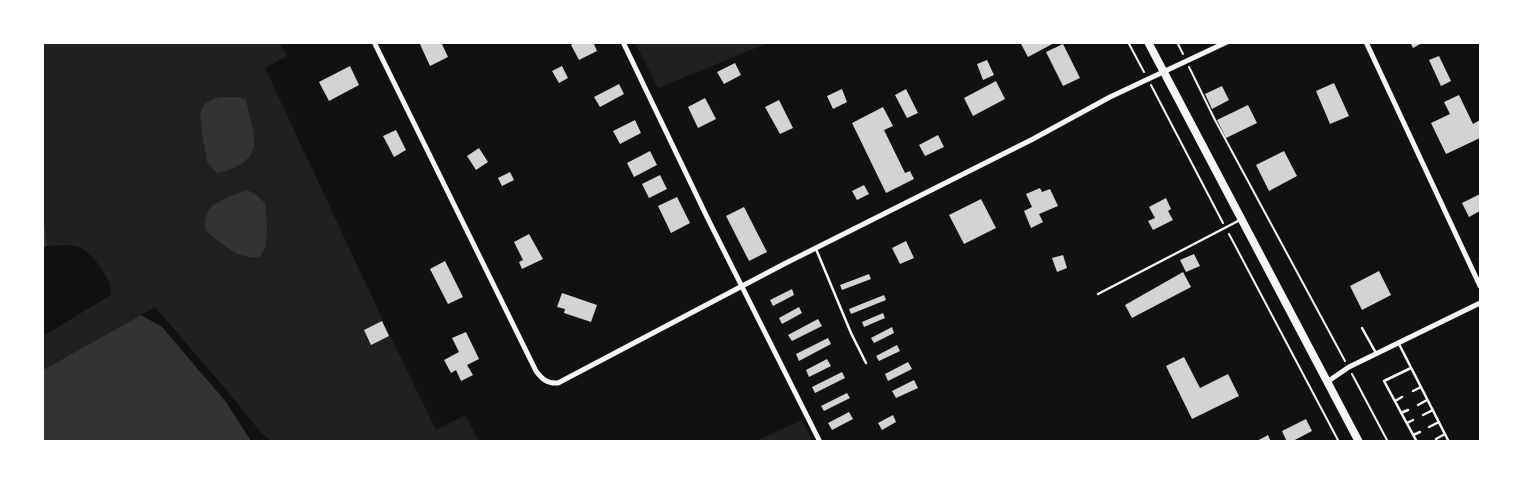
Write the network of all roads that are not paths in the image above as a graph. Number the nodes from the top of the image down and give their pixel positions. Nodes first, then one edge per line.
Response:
1 (374, 42) edge
2 (623, 42) edge
3 (1148, 42) edge
4 (1227, 42) edge
5 (1366, 42) edge
6 (1164, 73) junction
7 (1241, 219) junction
8 (816, 248) junction
9 (743, 286) junction
10 (1480, 286) edge
11 (1098, 294) dead end
12 (1480, 303) edge
13 (1362, 328) dead end
14 (1398, 343) junction
15 (1376, 353) junction
16 (866, 363) dead end
17 (1411, 368) junction
18 (1327, 382) junction
19 (1421, 387) junction
20 (1413, 391) dead end
21 (1402, 397) dead end
22 (1428, 400) junction
23 (1395, 401) junction
24 (1418, 405) dead end
25 (1408, 410) dead end
26 (1433, 410) junction
27 (1401, 413) junction
28 (1423, 415) dead end
29 (1413, 420) dead end
30 (1439, 422) junction
31 (1406, 423) junction
32 (1429, 427) dead end
33 (1420, 432) dead end
34 (1445, 434) junction
35 (1413, 435) junction
36 (1436, 439) dead end
37 (820, 442) edge
38 (1359, 442) edge
39 (1416, 442) edge
40 (1449, 442) edge

1 - 9 street
2 - 9 street
3 - 6 main road
4 - 6 street
5 - 10 street
6 - 7 main road
6 - 8 street
7 - 11 lane
7 - 18 main road
8 - 9 street
8 - 16 lane
9 - 37 street
12 - 14 street
13 - 15 lane
14 - 15 street
14 - 17 lane
15 - 18 street
17 - 19 lane
17 - 23 lane
18 - 38 main road
19 - 20 lane
19 - 22 lane
21 - 23 lane
22 - 24 lane
22 - 26 lane
23 - 27 lane
25 - 27 lane
26 - 28 lane
26 - 30 lane
27 - 31 lane
29 - 31 lane
30 - 32 lane
30 - 34 lane
31 - 35 lane
33 - 35 lane
34 - 36 lane
34 - 40 lane
35 - 39 lane

